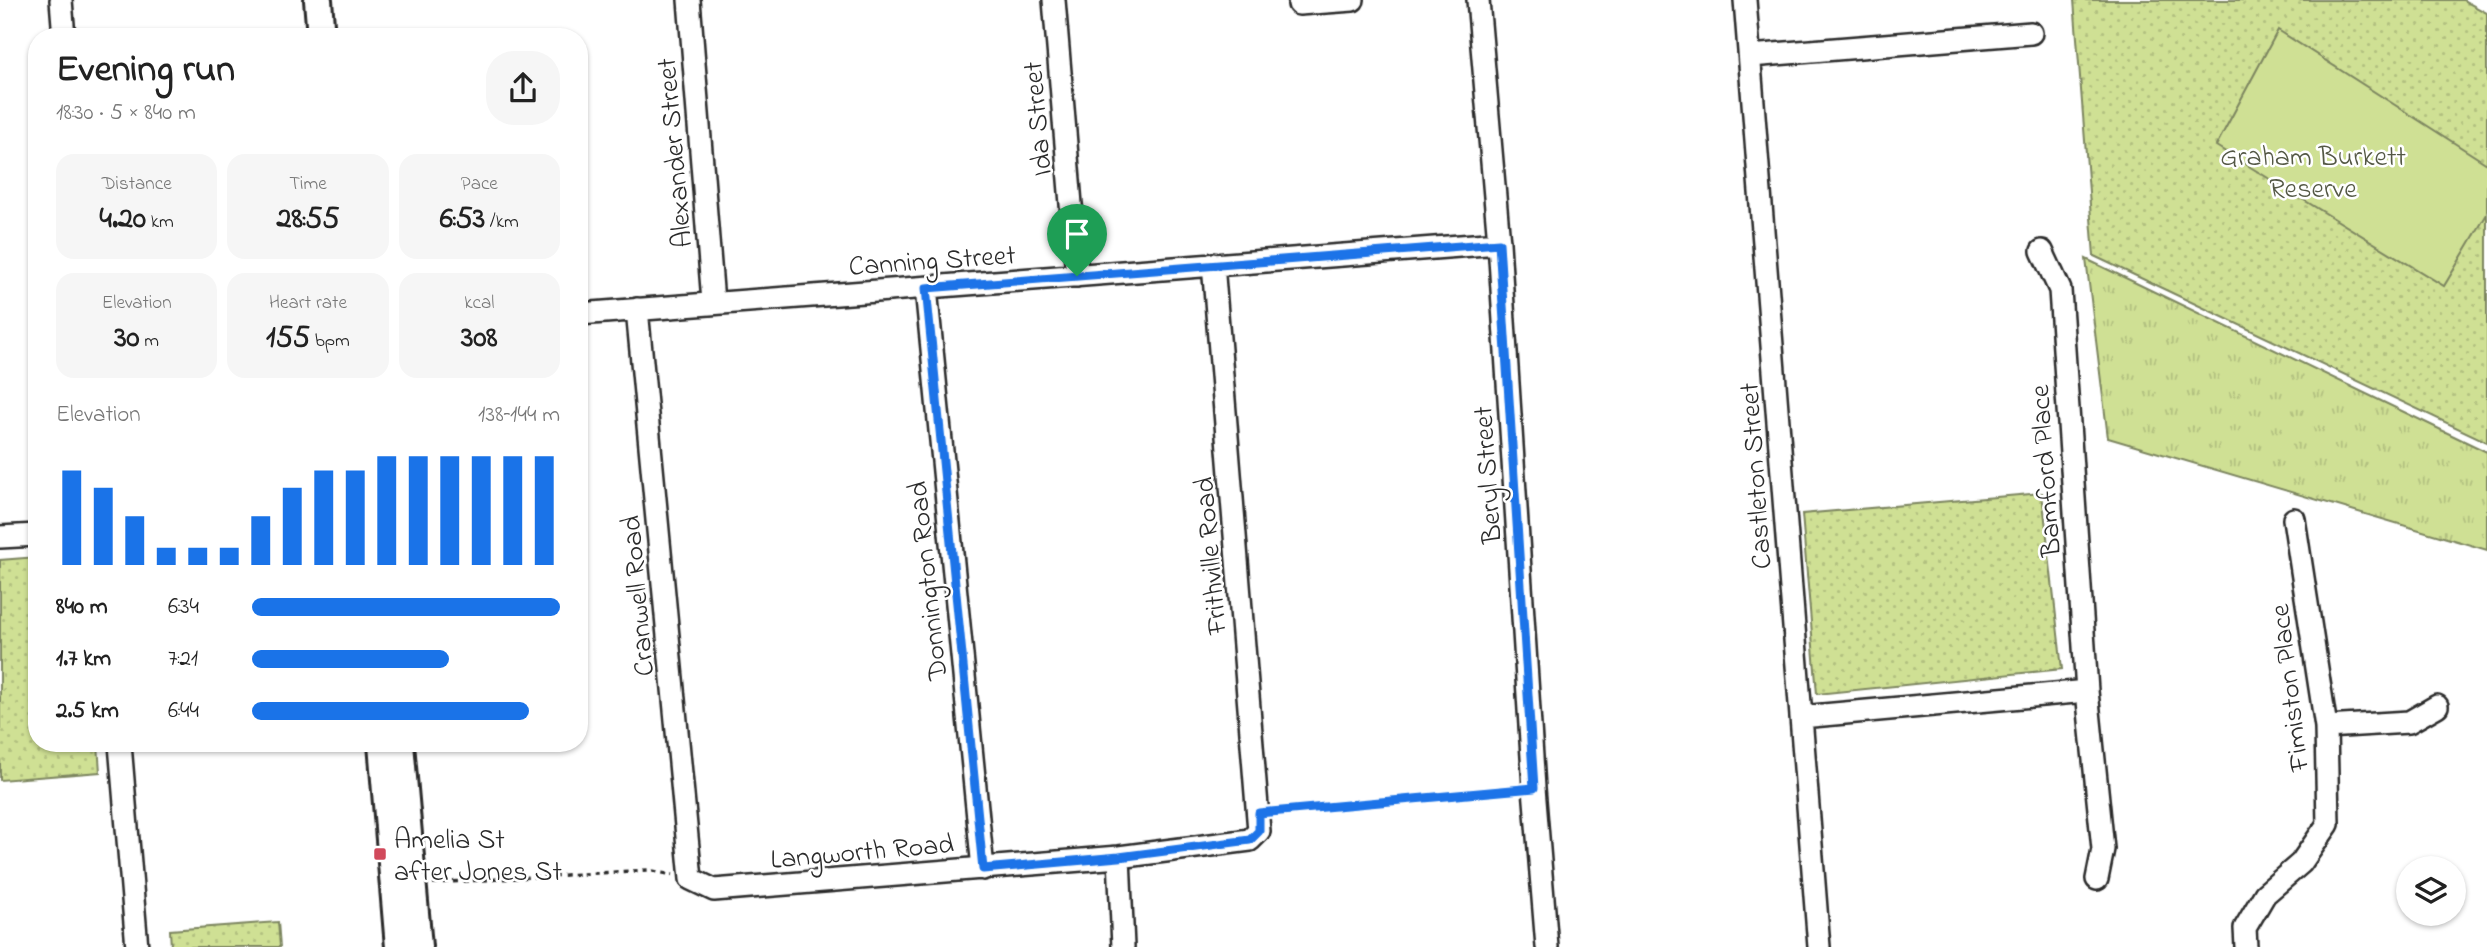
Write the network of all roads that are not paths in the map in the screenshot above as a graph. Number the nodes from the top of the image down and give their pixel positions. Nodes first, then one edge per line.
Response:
1 (61, 0) edge
2 (318, 0) edge
3 (334, 0) edge
4 (689, 0) edge
5 (1054, 0) edge
6 (1353, 0) edge
7 (1478, 0) edge
8 (1745, 0) edge
9 (1299, 4) dead end
10 (63, 28) edge
11 (320, 28) edge
12 (336, 28) edge
13 (2031, 33) dead end
14 (1750, 55) junction
15 (1499, 243) junction
16 (2042, 251) dead end
17 (1213, 264) junction
18 (1077, 276) junction
19 (926, 288) junction
20 (713, 302) junction
21 (637, 309) junction
22 (588, 313) edge
23 (2294, 519) dead end
24 (28, 535) edge
25 (0, 537) edge
26 (2087, 691) junction
27 (2437, 706) dead end
28 (1801, 717) junction
29 (2326, 727) junction
30 (121, 752) edge
31 (383, 752) edge
32 (401, 752) edge
33 (1250, 840) joint
34 (1119, 857) junction
35 (983, 869) junction
36 (691, 879) joint
37 (2097, 880) dead end
38 (137, 947) edge
39 (399, 947) edge
40 (418, 947) edge
41 (1123, 947) edge
42 (1547, 947) edge
43 (1819, 947) edge
44 (2246, 947) edge

1 - 10 street
2 - 11 main road
3 - 12 main road
4 - 20 street, Alexander Street
5 - 18 street, Ida Street
6 - 9 street
7 - 15 street, Beryl Street
8 - 14 street, Castleton Street
13 - 14 street
14 - 28 street, Castleton Street
15 - 17 street, Canning Street
15 - 42 street, Beryl Street
16 - 26 street, Bamford Place
17 - 18 street, Canning Street
17 - 33 street, Frithville Road
18 - 19 street, Canning Street
19 - 20 street, Canning Street
19 - 35 street, Donnington Road
20 - 21 street, Canning Street
21 - 22 street, Canning Street
21 - 36 street, Cranwell Road
23 - 29 street, Fimiston Place
24 - 25 street
26 - 28 street
26 - 37 street, Bamford Place
27 - 29 street
28 - 43 street, Castleton Street
29 - 44 street, Fimiston Place
30 - 38 street
31 - 39 main road
32 - 40 main road
33 - 34 street, Langworth Road
34 - 35 street, Langworth Road
34 - 41 street
35 - 36 street, Langworth Road

